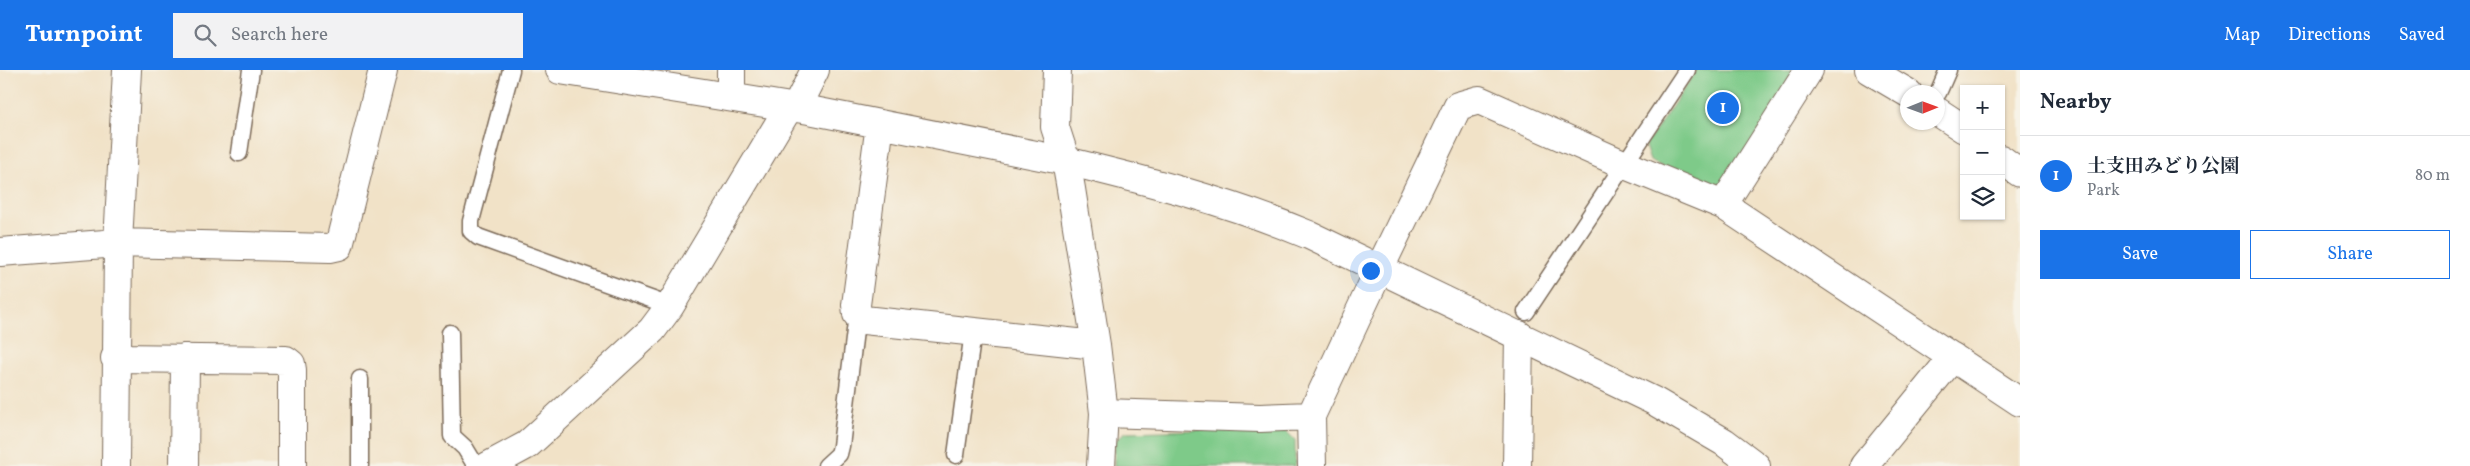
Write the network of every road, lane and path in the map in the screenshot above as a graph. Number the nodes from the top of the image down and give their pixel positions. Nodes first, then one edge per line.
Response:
1 (127, 70) edge
2 (251, 70) edge
3 (383, 70) edge
4 (511, 70) edge
5 (560, 70) edge
6 (731, 70) edge
7 (814, 70) edge
8 (1057, 70) edge
9 (1687, 70) edge
10 (1809, 70) edge
11 (1869, 70) edge
12 (1948, 70) edge
13 (1941, 85) edge
14 (1900, 89) edge
15 (732, 97) junction
16 (792, 108) junction
17 (1945, 117) edge
18 (880, 124) junction
19 (1960, 127) edge
20 (239, 153) dead end
21 (1066, 161) junction
22 (1623, 164) junction
23 (1723, 205) junction
24 (118, 243) junction
25 (0, 252) edge
26 (1380, 268) junction
27 (670, 306) junction
28 (858, 314) junction
29 (1522, 324) junction
30 (974, 332) junction
31 (450, 333) dead end
32 (1096, 345) junction
33 (1953, 357) junction
34 (116, 358) junction
35 (184, 358) junction
36 (360, 379) dead end
37 (2020, 402) edge
38 (1104, 413) junction
39 (1312, 416) junction
40 (956, 455) dead end
41 (116, 466) edge
42 (184, 466) edge
43 (292, 466) edge
44 (360, 466) edge
45 (476, 466) edge
46 (488, 466) edge
47 (826, 466) edge
48 (1101, 466) edge
49 (1312, 466) edge
50 (1517, 466) edge
51 (1756, 466) edge
52 (1864, 466) edge

1 - 24 street
2 - 20 lane
3 - 24 street
4 - 27 lane
5 - 15 street
6 - 15 street
7 - 16 street
8 - 21 street
9 - 22 lane
10 - 23 street
11 - 14 street
12 - 13 lane
15 - 16 street
16 - 18 street
16 - 27 street
17 - 19 street
18 - 21 street
18 - 28 street
21 - 26 street
21 - 32 street
22 - 23 street
22 - 26 street
22 - 29 lane
23 - 33 street
24 - 25 street
24 - 34 street
26 - 29 street
26 - 39 street
27 - 46 street
28 - 30 street
28 - 47 lane
29 - 50 street
29 - 51 street
30 - 32 street
30 - 40 lane
31 - 45 lane
32 - 38 street
33 - 37 street
33 - 52 street
34 - 35 street
34 - 41 street
35 - 42 street
35 - 43 street
36 - 44 lane
38 - 39 street
38 - 48 street
39 - 49 street

